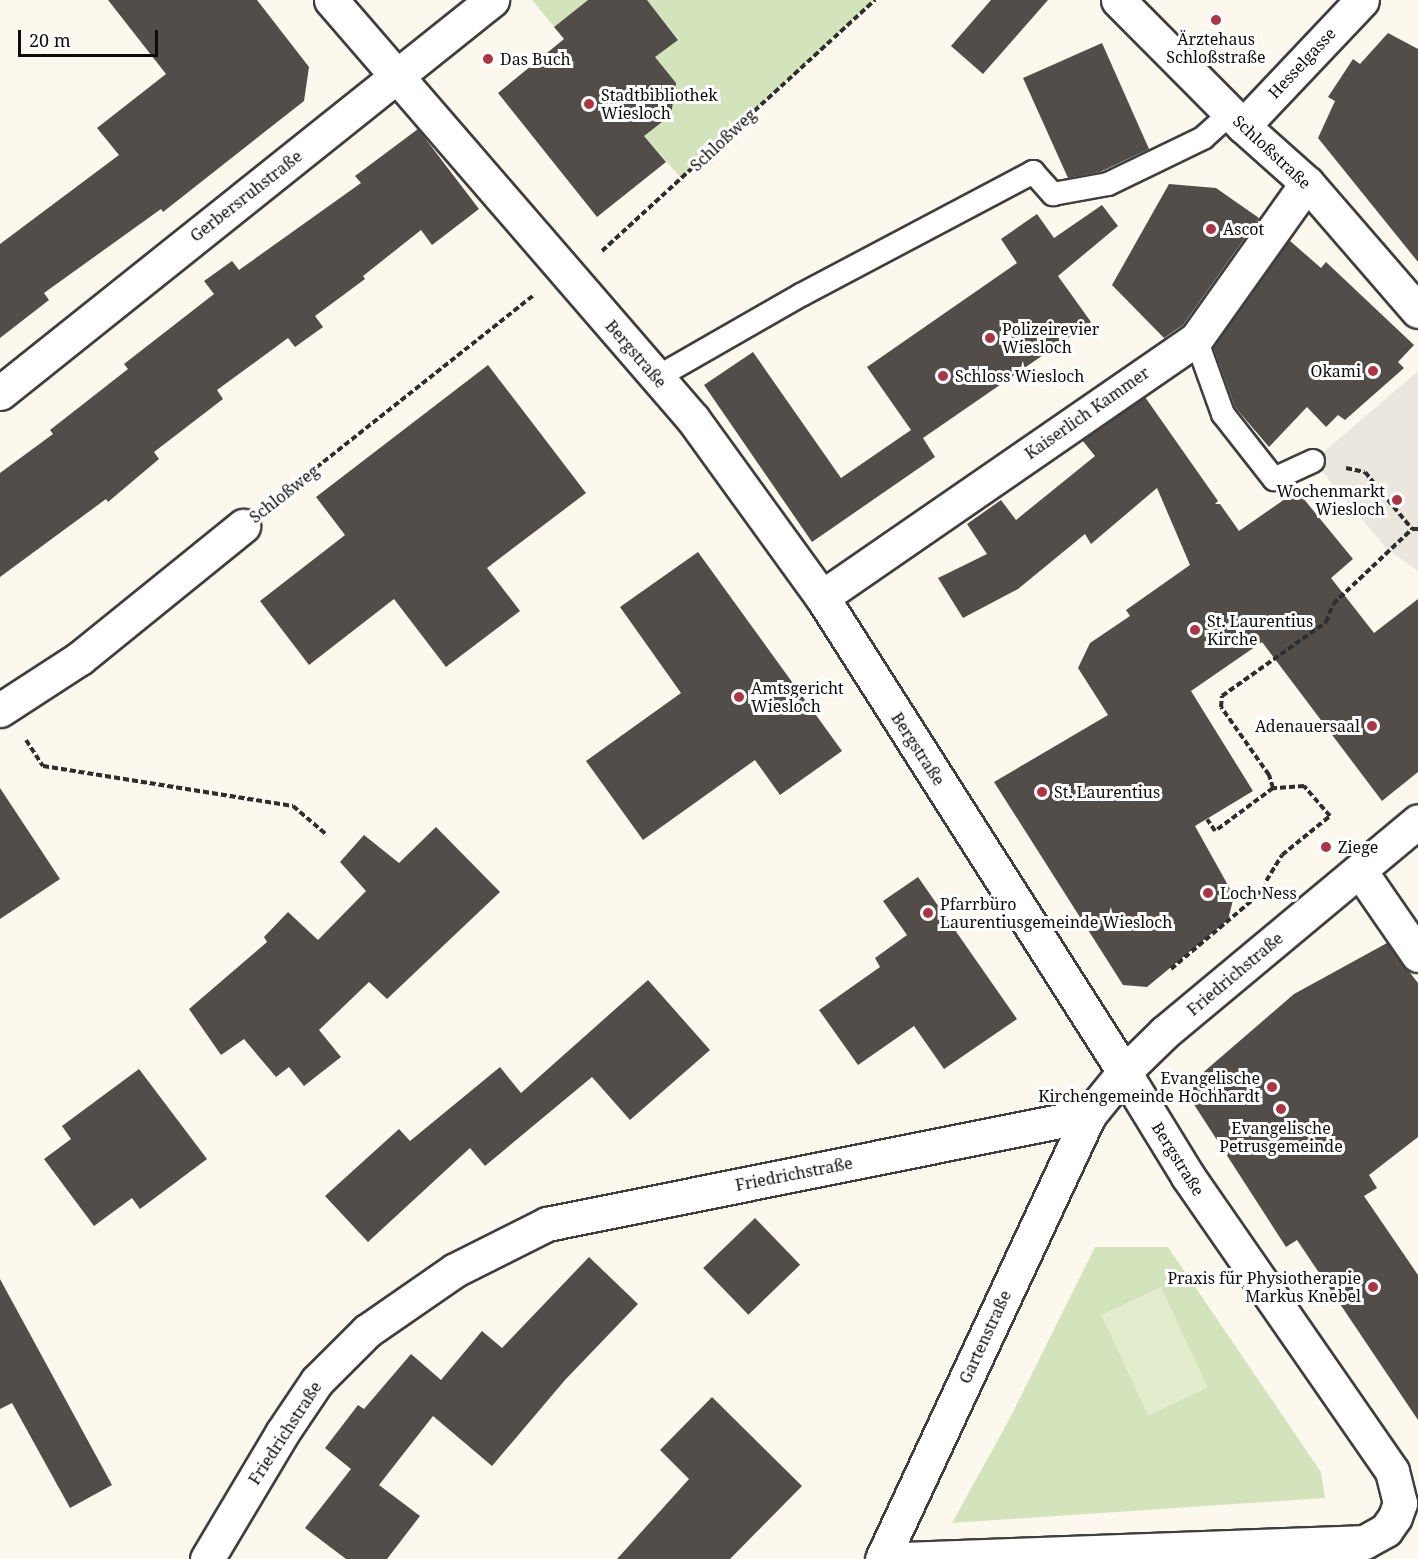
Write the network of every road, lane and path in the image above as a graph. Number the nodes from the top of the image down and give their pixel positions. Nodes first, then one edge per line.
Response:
1 (331, 0) edge
2 (492, 0) edge
3 (875, 0) edge
4 (1118, 0) edge
5 (1362, 0) edge
6 (396, 78) junction
7 (1237, 119) junction
8 (1307, 183) junction
9 (566, 276) junction
10 (1418, 311) edge
11 (1196, 339) junction
12 (656, 378) junction
13 (0, 393) edge
14 (1313, 462) joint
15 (243, 526) joint
16 (1412, 528) junction
17 (1418, 529) edge
18 (822, 597) junction
19 (2, 709) edge
20 (1273, 788) junction
21 (1207, 819) dead end
22 (1418, 821) edge
23 (327, 835) dead end
24 (1360, 871) junction
25 (1418, 955) edge
26 (1164, 976) dead end
27 (1124, 1072) junction
28 (1089, 1114) junction
29 (207, 1559) edge
30 (882, 1559) edge
31 (906, 1559) edge

1 - 6 street, Bergstraße
2 - 6 street, Gerbersruhstraße
3 - 9 path, Schloßweg
4 - 7 street, Schloßstraße
5 - 7 street, Hesselgasse
6 - 9 street, Bergstraße
6 - 13 street, Gerbersruhstraße
7 - 8 street, Schloßstraße
7 - 12 lane
8 - 10 street, Schloßstraße
8 - 11 street, Kaiserlich Kammer
9 - 12 street, Bergstraße
9 - 15 path, Schloßweg
11 - 14 lane
11 - 18 street, Kaiserlich Kammer
12 - 18 street, Bergstraße
14 - 16 path
15 - 19 street, Schloßweg
16 - 17 path
16 - 20 path
18 - 27 street, Bergstraße
19 - 23 path
20 - 21 path
20 - 26 path
22 - 24 street, Friedrichstraße
24 - 25 street
24 - 27 street, Friedrichstraße
27 - 28 street, Friedrichstraße
27 - 31 street, Bergstraße
28 - 29 street, Friedrichstraße
28 - 30 street, Gartenstraße

